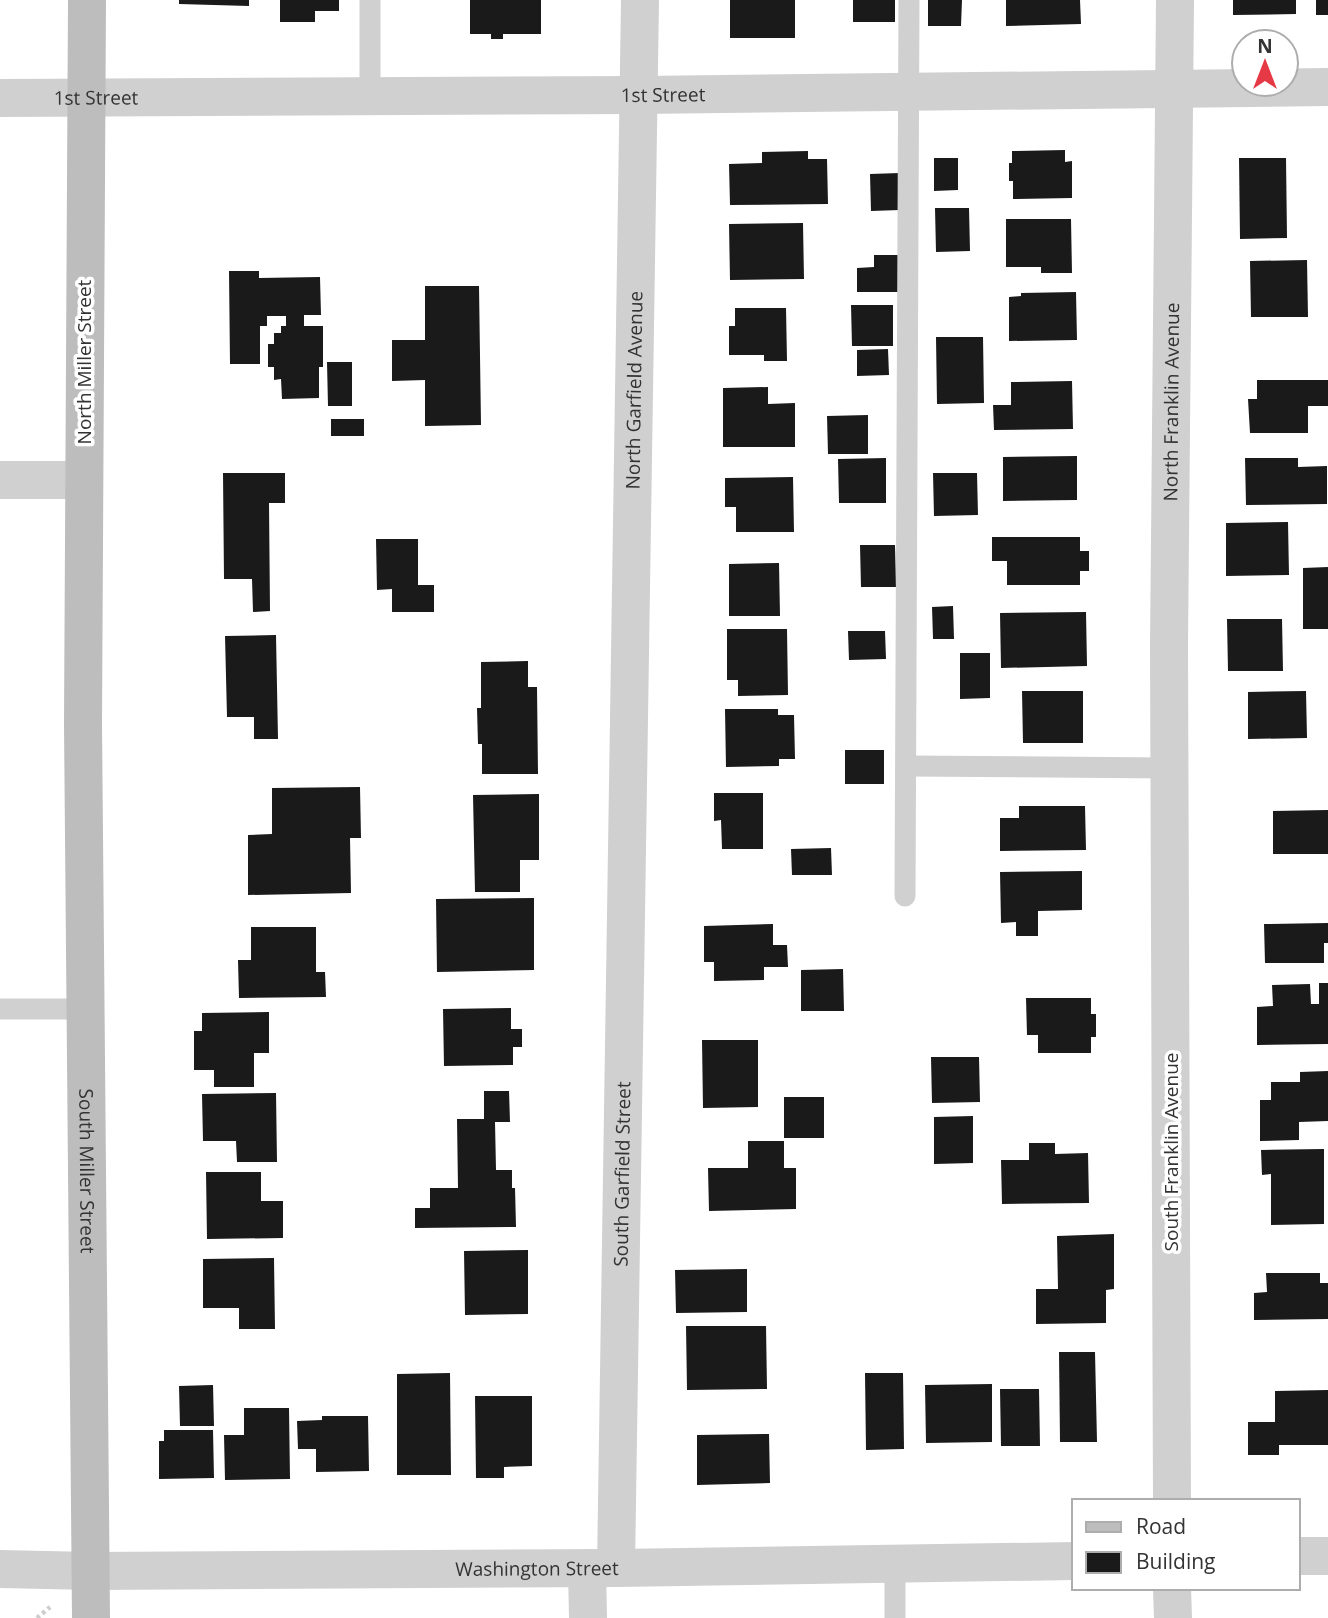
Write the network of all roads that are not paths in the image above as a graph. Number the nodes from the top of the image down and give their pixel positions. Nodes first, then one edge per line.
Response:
1 (87, 0) edge
2 (370, 0) edge
3 (640, 0) edge
4 (909, 0) edge
5 (1175, 0) edge
6 (1328, 87) edge
7 (1175, 90) junction
8 (909, 92) junction
9 (640, 95) junction
10 (370, 97) junction
11 (0, 98) edge
12 (86, 99) junction
13 (0, 480) edge
14 (83, 481) junction
15 (83, 724) joint
16 (906, 766) junction
17 (629, 782) joint
18 (1170, 786) junction
19 (905, 896) dead end
20 (0, 1009) edge
21 (85, 1009) junction
22 (1172, 1499) edge
23 (1300, 1556) edge
24 (1328, 1556) edge
25 (1072, 1561) edge
26 (895, 1563) junction
27 (602, 1567) junction
28 (0, 1569) edge
29 (91, 1571) junction
30 (1172, 1590) edge
31 (91, 1618) edge
32 (588, 1618) edge
33 (895, 1618) edge
34 (1172, 1618) edge

1 - 12 main road, North Miller Street
2 - 10 lane
3 - 9 street, North Garfield Avenue
4 - 8 lane
5 - 7 street, North Franklin Avenue
6 - 7 street, 1st Street
7 - 8 street, 1st Street
7 - 18 street, North Franklin Avenue
8 - 9 street, 1st Street
8 - 16 lane
9 - 10 street, 1st Street
9 - 17 street, North Garfield Avenue
10 - 12 street, 1st Street
11 - 12 street, 1st Street
12 - 14 main road, North Miller Street
13 - 14 street
14 - 15 main road, North Miller Street
15 - 21 main road, South Miller Street
16 - 18 lane
16 - 19 lane
17 - 27 street, South Garfield Street
18 - 22 street, South Franklin Avenue
20 - 21 lane
21 - 29 main road, South Miller Street
23 - 24 street
25 - 26 street, Washington Street
26 - 27 street, Washington Street
26 - 33 lane
27 - 29 street, Washington Street
27 - 32 street, South Garfield Street
28 - 29 street, Washington Street
29 - 31 main road, South Miller Street
30 - 34 street

